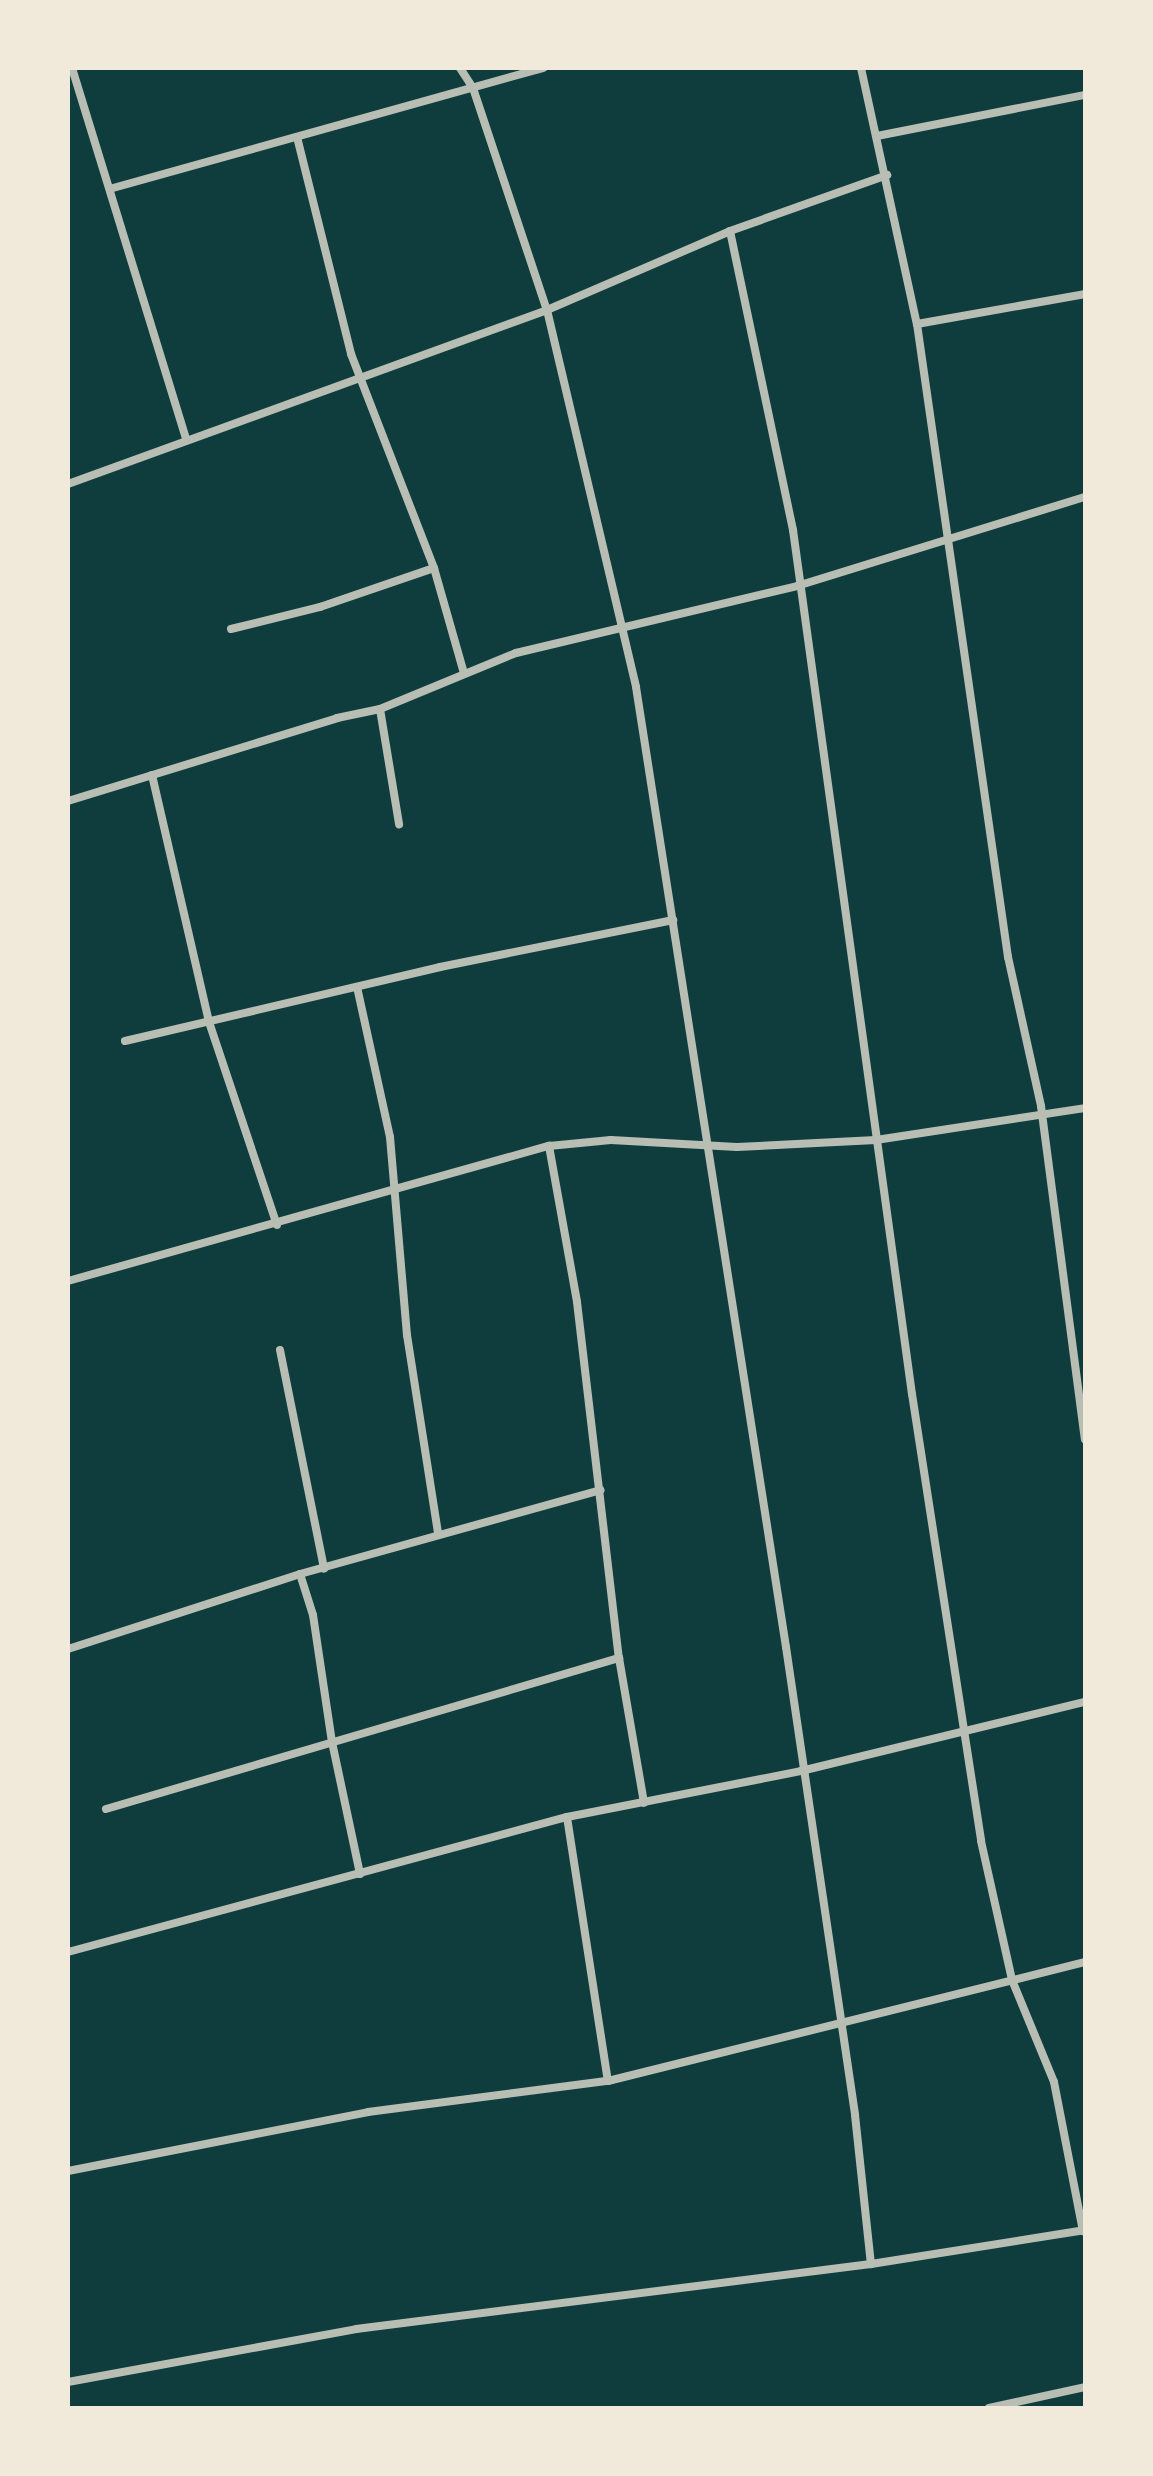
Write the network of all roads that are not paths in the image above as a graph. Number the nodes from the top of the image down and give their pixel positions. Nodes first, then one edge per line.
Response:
1 (72, 68) edge
2 (460, 68) edge
3 (544, 68) edge
4 (861, 68) edge
5 (473, 88) junction
6 (1085, 95) edge
7 (877, 136) junction
8 (297, 137) junction
9 (887, 175) junction
10 (113, 188) junction
11 (730, 231) junction
12 (1085, 294) edge
13 (547, 310) junction
14 (917, 324) junction
15 (359, 377) junction
16 (186, 439) junction
17 (68, 484) edge
18 (1085, 497) edge
19 (951, 535) junction
20 (434, 568) junction
21 (797, 586) junction
22 (231, 629) dead end
23 (621, 629) junction
24 (464, 673) junction
25 (380, 709) junction
26 (152, 775) junction
27 (68, 801) edge
28 (399, 824) dead end
29 (673, 920) junction
30 (357, 987) junction
31 (209, 1022) junction
32 (125, 1041) dead end
33 (1085, 1108) edge
34 (1043, 1117) junction
35 (876, 1140) junction
36 (705, 1145) junction
37 (549, 1146) junction
38 (394, 1191) junction
39 (277, 1225) junction
40 (68, 1281) edge
41 (280, 1350) dead end
42 (1085, 1439) edge
43 (600, 1490) junction
44 (438, 1534) junction
45 (324, 1569) junction
46 (300, 1574) junction
47 (68, 1649) edge
48 (619, 1658) junction
49 (1085, 1702) edge
50 (964, 1734) junction
51 (332, 1742) junction
52 (801, 1771) junction
53 (644, 1803) junction
54 (106, 1809) dead end
55 (567, 1817) junction
56 (360, 1874) junction
57 (68, 1952) edge
58 (1085, 1962) edge
59 (1012, 1980) junction
60 (841, 2026) junction
61 (608, 2081) junction
62 (68, 2171) edge
63 (1084, 2230) edge
64 (871, 2264) junction
65 (68, 2382) edge
66 (1085, 2387) edge
67 (989, 2408) edge

1 - 10 street
2 - 5 street
3 - 5 street
4 - 7 street
5 - 8 street
5 - 13 street
6 - 7 street
7 - 9 street
8 - 10 street
8 - 15 street
9 - 11 street
9 - 14 street
10 - 16 street
11 - 13 street
11 - 21 street
12 - 14 street
13 - 15 street
13 - 23 street
14 - 19 street
15 - 16 street
15 - 20 street
16 - 17 street
18 - 19 street
19 - 21 street
19 - 34 street
20 - 22 street
20 - 24 street
21 - 23 street
21 - 35 street
23 - 24 street
23 - 29 street
24 - 25 street
25 - 26 street
25 - 28 street
26 - 27 street
26 - 31 street
29 - 30 street
29 - 36 street
30 - 31 street
30 - 38 street
31 - 32 street
31 - 39 street
33 - 34 street
34 - 35 street
34 - 42 street
35 - 36 street
35 - 50 street
36 - 37 street
36 - 52 street
37 - 38 street
37 - 43 street
38 - 39 street
38 - 44 street
39 - 40 street
41 - 45 street
43 - 44 street
43 - 48 street
44 - 45 street
45 - 46 street
46 - 47 street
46 - 51 street
48 - 51 street
48 - 53 street
49 - 50 street
50 - 52 street
50 - 59 street
51 - 54 street
51 - 56 street
52 - 53 street
52 - 60 street
53 - 55 street
55 - 56 street
55 - 61 street
56 - 57 street
58 - 59 street
59 - 60 street
59 - 63 street
60 - 61 street
60 - 64 street
61 - 62 street
63 - 64 street
64 - 65 street
66 - 67 street

